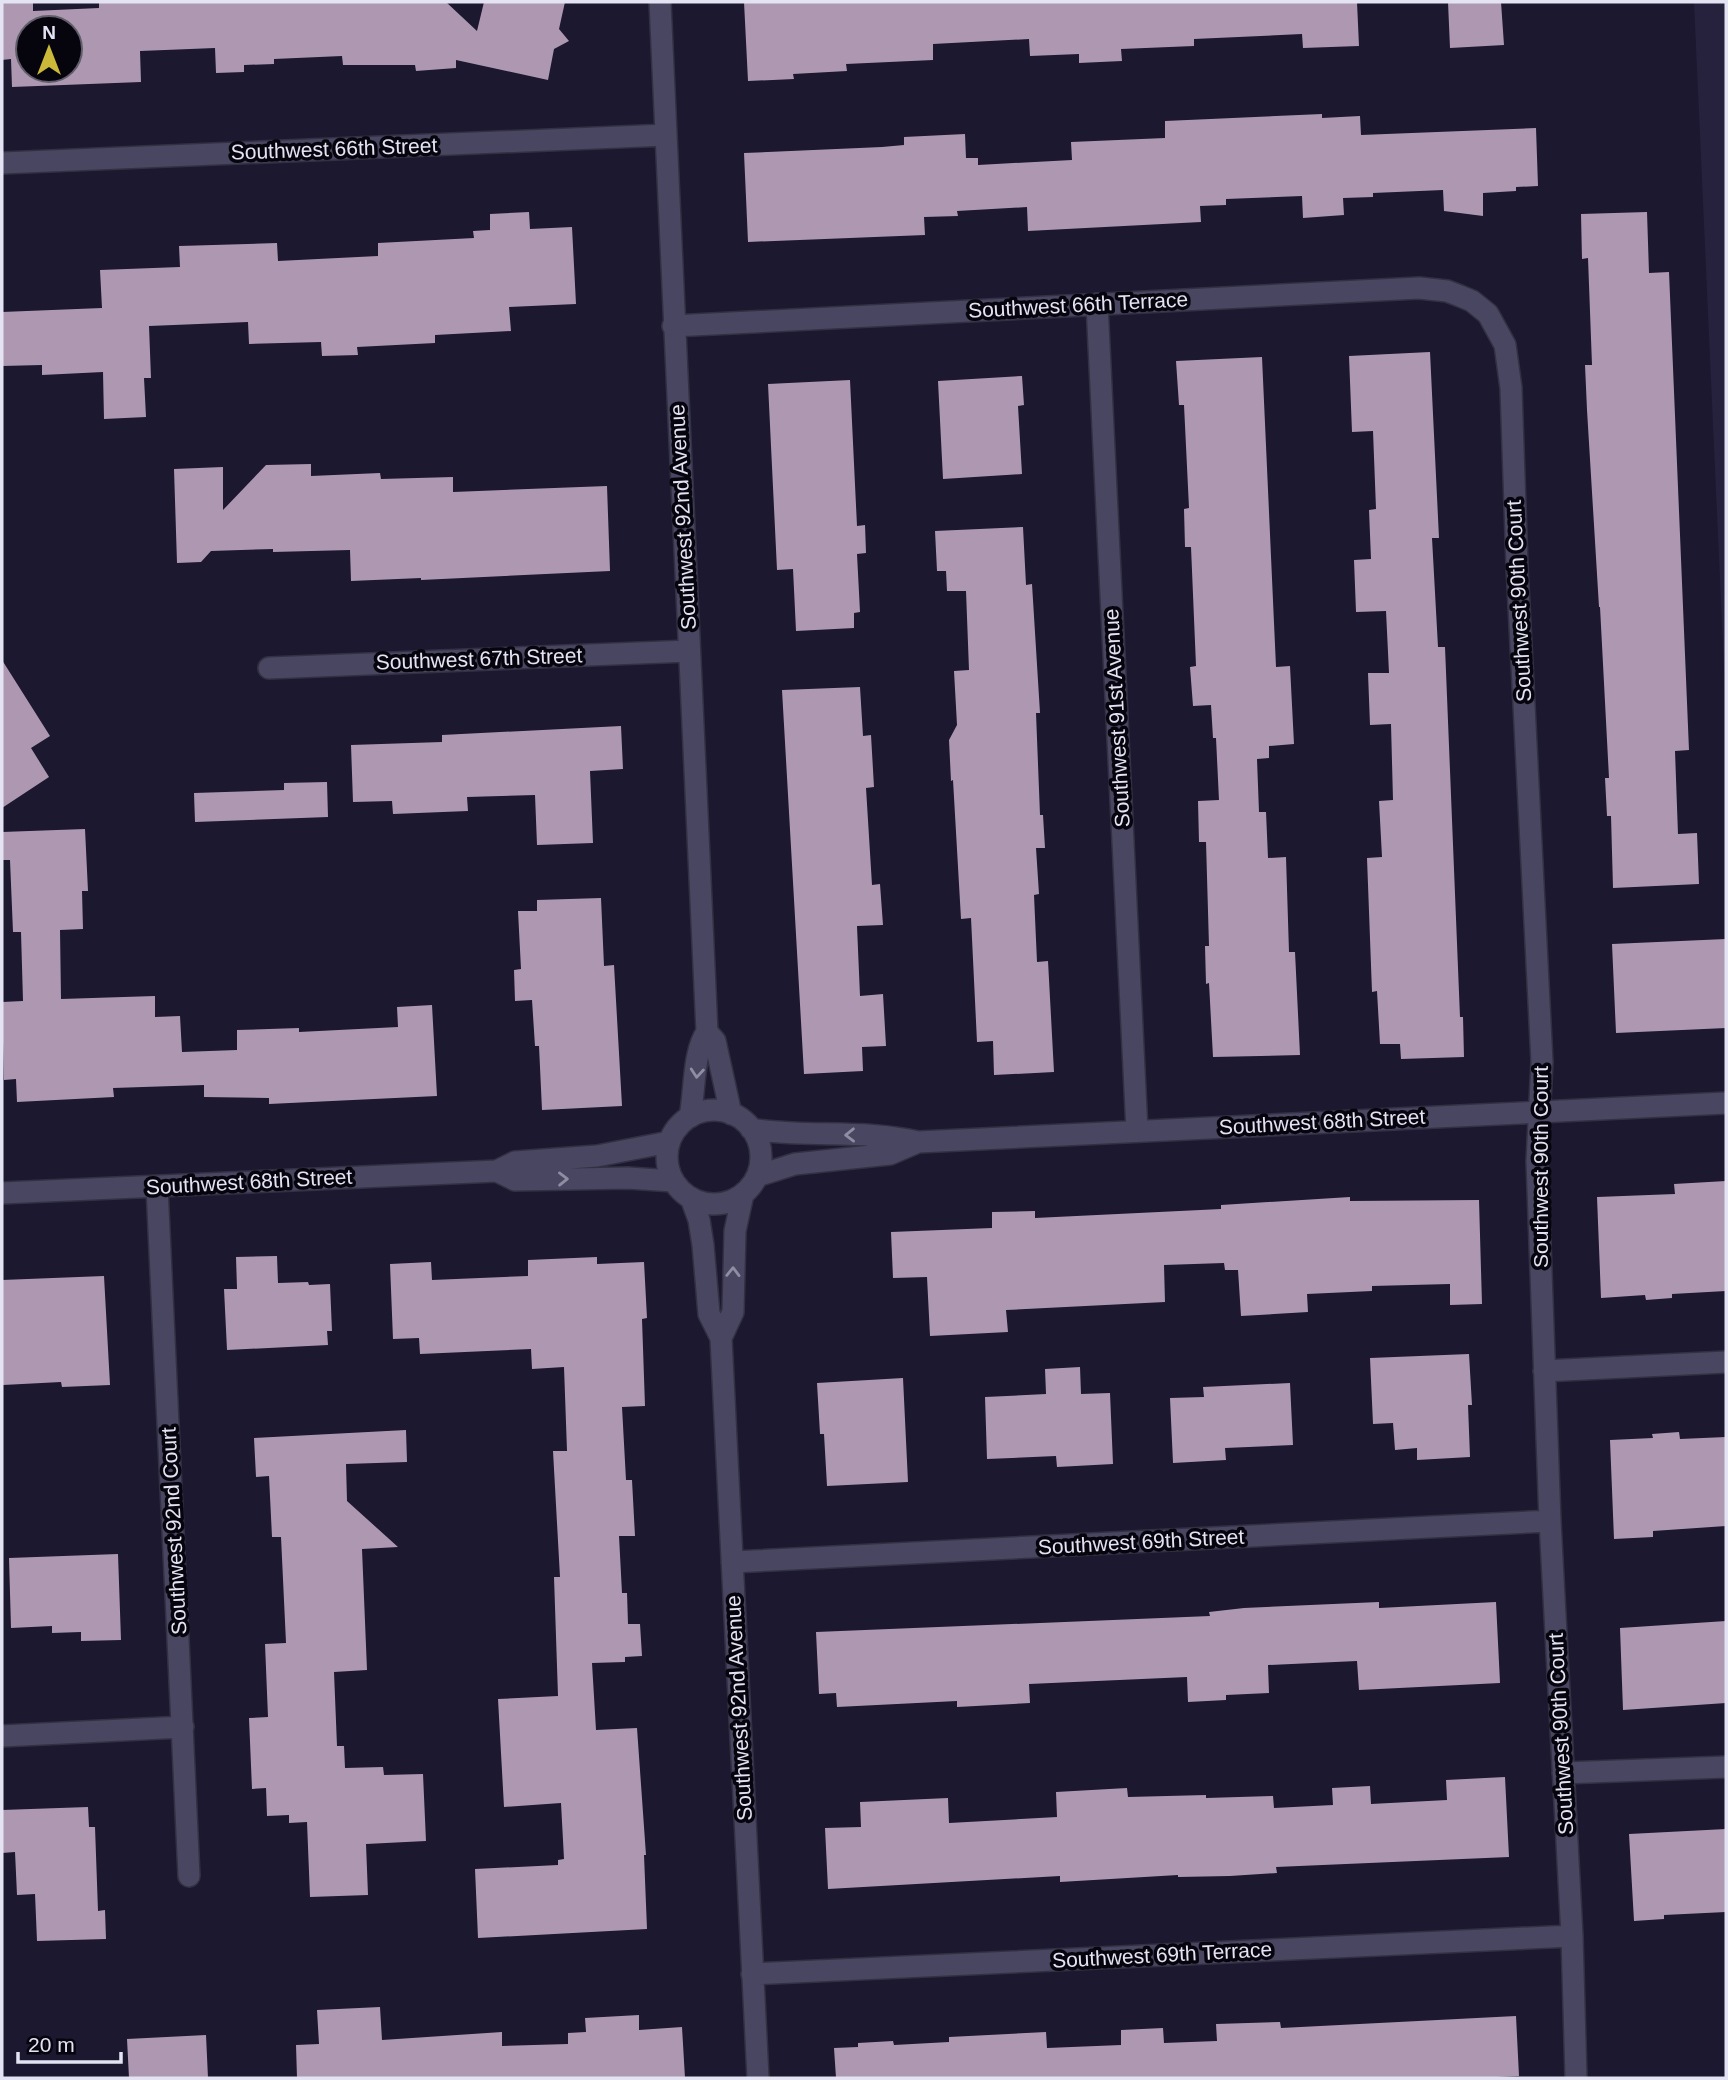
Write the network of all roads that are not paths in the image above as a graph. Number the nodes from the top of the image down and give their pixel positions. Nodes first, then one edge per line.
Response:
1 (660, 2) edge
2 (666, 135) junction
3 (2, 163) edge
4 (1097, 304) junction
5 (1480, 307) joint
6 (673, 326) junction
7 (689, 651) junction
8 (269, 668) dead end
9 (707, 1032) junction
10 (1726, 1103) edge
11 (1541, 1111) junction
12 (731, 1114) junction
13 (690, 1117) junction
14 (751, 1129) junction
15 (1137, 1131) junction
16 (669, 1142) junction
17 (918, 1142) junction
18 (496, 1171) junction
19 (757, 1176) junction
20 (673, 1181) junction
21 (157, 1187) junction
22 (2, 1194) edge
23 (743, 1194) junction
24 (691, 1198) junction
25 (721, 1338) junction
26 (1726, 1362) edge
27 (1544, 1371) junction
28 (1549, 1521) junction
29 (732, 1562) junction
30 (183, 1727) junction
31 (2, 1737) edge
32 (1726, 1767) edge
33 (1563, 1773) junction
34 (189, 1876) dead end
35 (1572, 1936) junction
36 (752, 1974) junction
37 (758, 2078) edge
38 (1576, 2078) edge

1 - 2 street, Southwest 92nd Avenue
2 - 3 street, Southwest 66th Street
2 - 6 street, Southwest 92nd Avenue
4 - 5 street, Southwest 66th Terrace
4 - 6 street, Southwest 66th Terrace
4 - 15 street, Southwest 91st Avenue
5 - 11 street, Southwest 90th Court
6 - 7 street, Southwest 92nd Avenue
7 - 8 street, Southwest 67th Street
7 - 9 street, Southwest 92nd Avenue
9 - 12 street, Southwest 92nd Avenue
9 -> 13 street, Southwest 92nd Avenue
10 - 11 street, Southwest 68th Street
11 - 15 street, Southwest 68th Street
11 - 27 street, Southwest 90th Court
12 - 13 street
12 - 14 street
13 - 16 street
17 -> 14 street, Southwest 68th Street
14 - 19 street
15 - 17 street, Southwest 68th Street
16 - 18 street, Southwest 68th Street
16 - 20 street
17 - 19 street, Southwest 68th Street
18 -> 20 street, Southwest 68th Street
18 - 21 street, Southwest 68th Street
19 - 23 street
20 - 24 street
21 - 22 street, Southwest 68th Street
21 - 30 street, Southwest 92nd Court
23 - 24 street
25 -> 23 street, Southwest 92nd Avenue
24 - 25 street, Southwest 92nd Avenue
25 - 29 street, Southwest 92nd Avenue
26 - 27 street
27 - 28 street, Southwest 90th Court
28 - 29 street, Southwest 69th Street
28 - 33 street, Southwest 90th Court
29 - 36 street, Southwest 92nd Avenue
30 - 31 street
30 - 34 street, Southwest 92nd Court
32 - 33 street
33 - 35 street, Southwest 90th Court
35 - 36 street, Southwest 69th Terrace
35 - 38 street, Southwest 90th Court
36 - 37 street, Southwest 92nd Avenue

